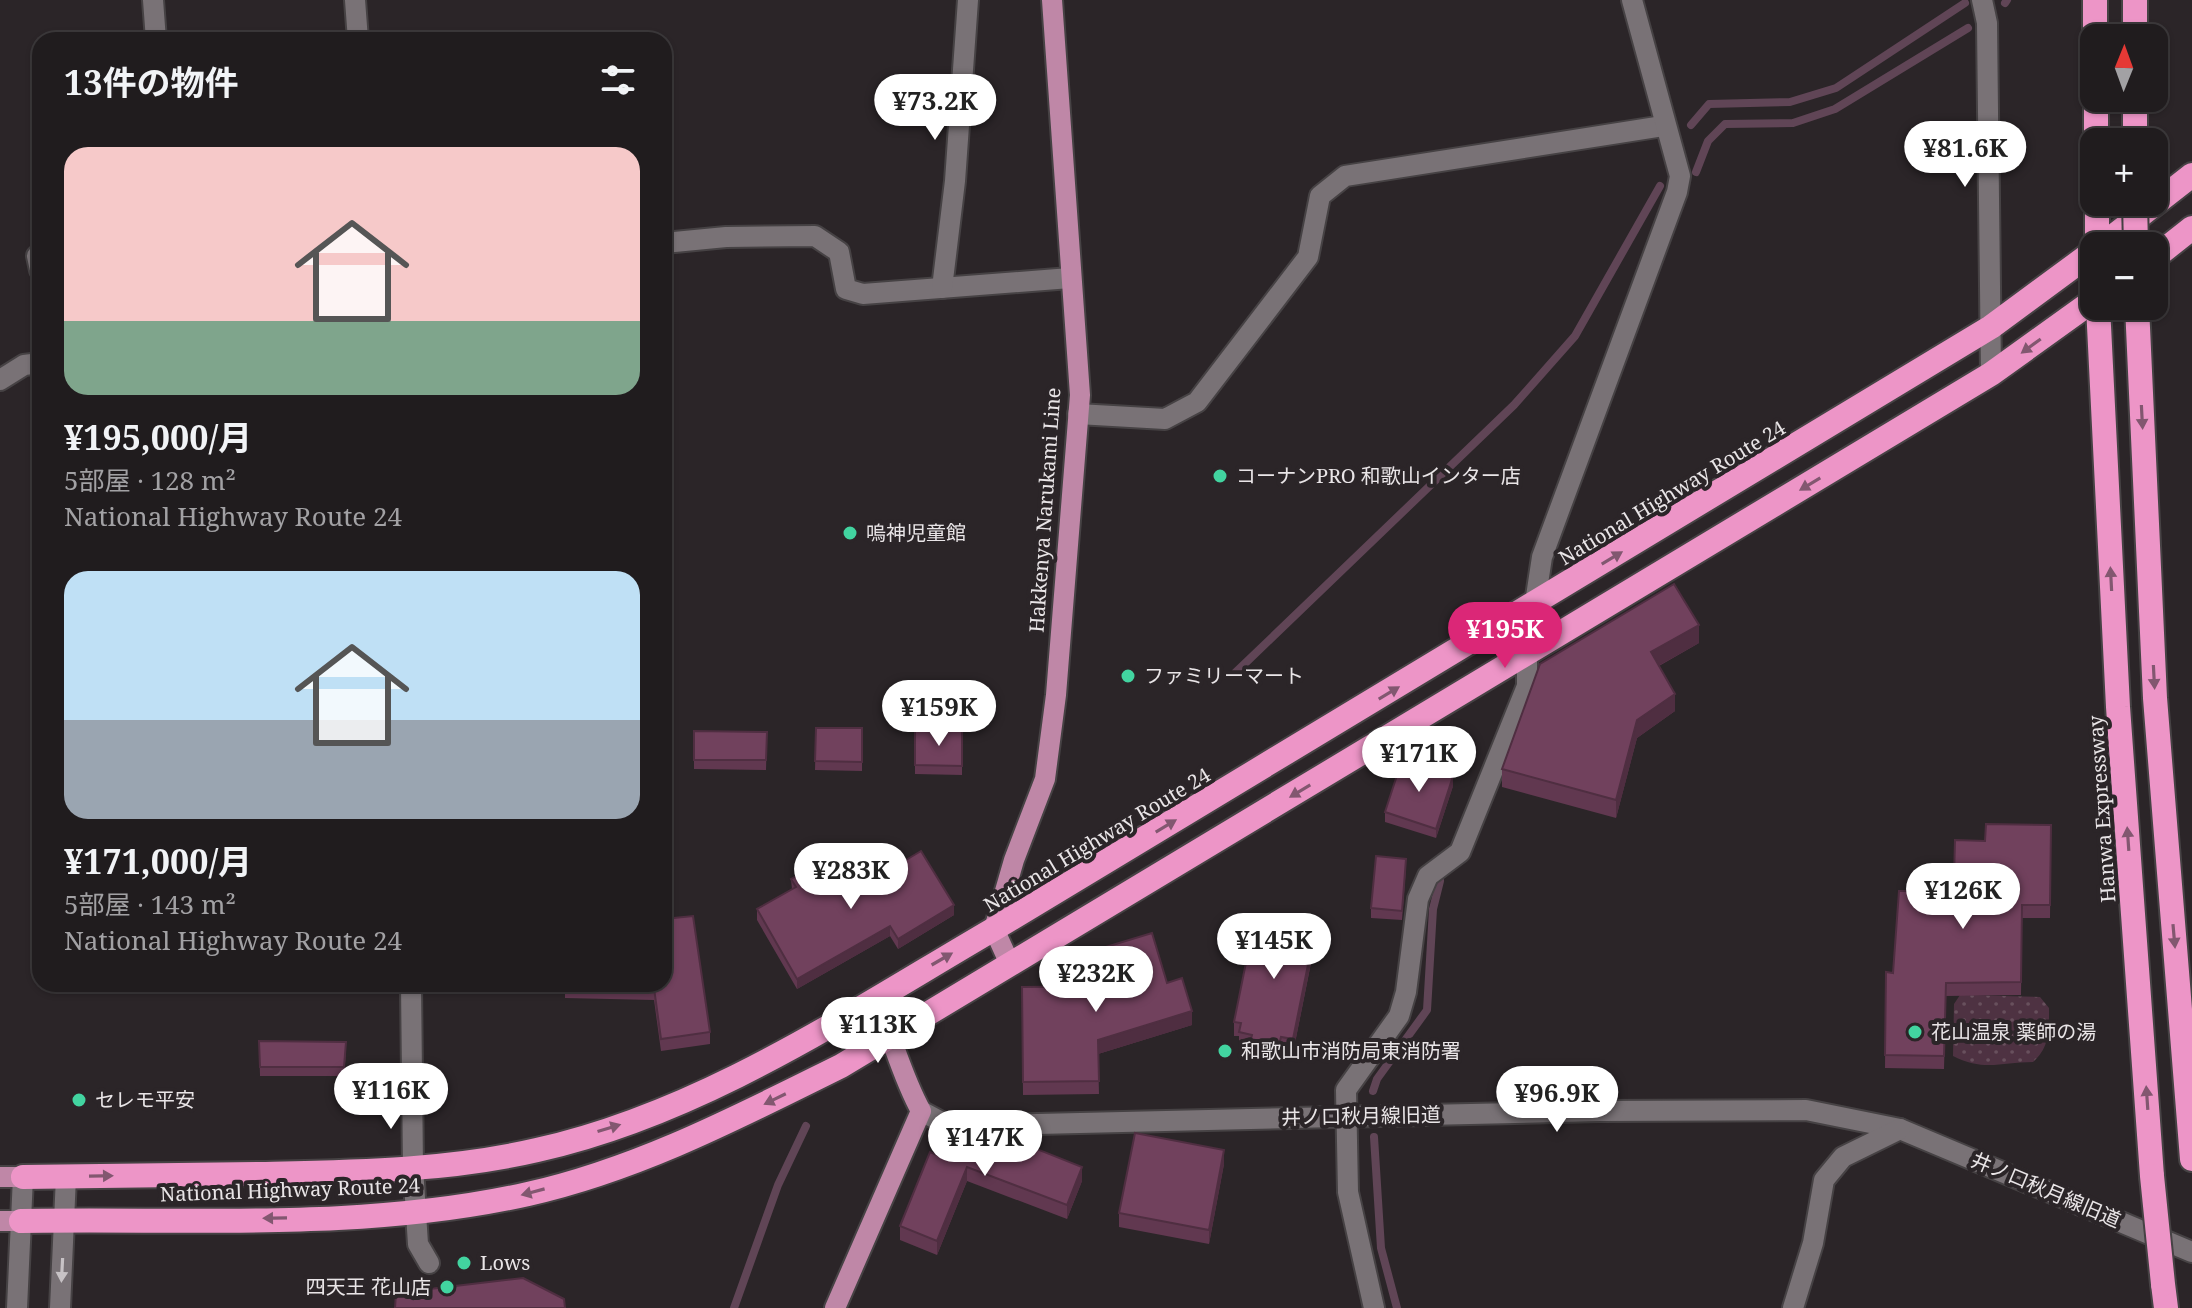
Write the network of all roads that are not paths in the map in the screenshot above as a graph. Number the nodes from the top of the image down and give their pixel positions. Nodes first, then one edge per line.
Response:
1 (153, 0) edge
2 (355, 0) edge
3 (968, 0) edge
4 (1052, 0) edge
5 (1632, 0) edge
6 (1982, 0) edge
7 (2095, 0) edge
8 (2135, 0) edge
9 (2095, 24) edge
10 (2135, 24) edge
11 (155, 32) edge
12 (357, 32) edge
13 (1663, 126) junction
14 (2192, 175) edge
15 (2192, 228) edge
16 (2117, 232) edge
17 (672, 242) edge
18 (2168, 247) edge
19 (2080, 261) edge
20 (1070, 278) junction
21 (942, 288) junction
22 (2080, 310) edge
23 (2098, 320) edge
24 (2137, 320) edge
25 (1991, 327) junction
26 (32, 364) edge
27 (1991, 374) junction
28 (0, 380) edge
29 (1078, 414) junction
30 (1533, 606) junction
31 (1527, 656) junction
32 (994, 929) junction
33 (1010, 964) junction
34 (411, 992) edge
35 (875, 998) junction
36 (892, 1035) junction
37 (921, 1111) junction
38 (1346, 1116) junction
39 (1900, 1129) junction
40 (2192, 1159) edge
41 (413, 1168) junction
42 (12, 1177) edge
43 (66, 1177) junction
44 (417, 1212) junction
45 (64, 1220) junction
46 (11, 1221) edge
47 (2192, 1252) edge
48 (429, 1263) dead end
49 (17, 1308) edge
50 (60, 1308) edge
51 (835, 1308) edge
52 (1374, 1308) edge
53 (1793, 1308) edge
54 (2166, 1308) edge

1 - 11 street
2 - 12 street
3 - 21 street
4 - 20 main road, Hakkenya Narukami Line
5 - 13 street
6 - 25 street
7 - 9 highway
8 - 10 highway
13 - 29 street
13 - 30 street
14 - 16 highway
15 - 18 highway
17 - 21 street
19 - 25 highway, National Highway Route 24
20 - 21 street
20 - 29 main road, Hakkenya Narukami Line
22 -> 27 highway, National Highway Route 24
54 -> 23 highway, Hanwa Expressway, bridge
24 -> 40 highway
25 - 27 street
30 -> 25 highway, National Highway Route 24
26 - 28 street
27 -> 31 highway, National Highway Route 24
29 - 32 main road, Hakkenya Narukami Line
30 - 31 street
32 -> 30 highway, National Highway Route 24
31 -> 33 highway, National Highway Route 24
31 - 38 street
32 - 33 main road
35 -> 32 highway, National Highway Route 24
33 - 36 highway, National Highway Route 24
34 - 41 street
35 - 36 main road
41 -> 35 highway, National Highway Route 24
36 - 37 main road
36 -> 44 highway, National Highway Route 24
37 - 38 street, 井ノ口秋月線旧道
37 - 51 main road
38 - 39 street, 井ノ口秋月線旧道
38 - 52 street
39 - 47 street, 井ノ口秋月線旧道
39 - 53 street
43 -> 41 highway, National Highway Route 24
41 - 44 street
42 - 43 highway, National Highway Route 24
42 - 46 street
43 - 45 street
44 -> 45 highway, National Highway Route 24
44 - 48 street
45 - 46 highway, National Highway Route 24
45 -> 50 street
46 - 49 street

